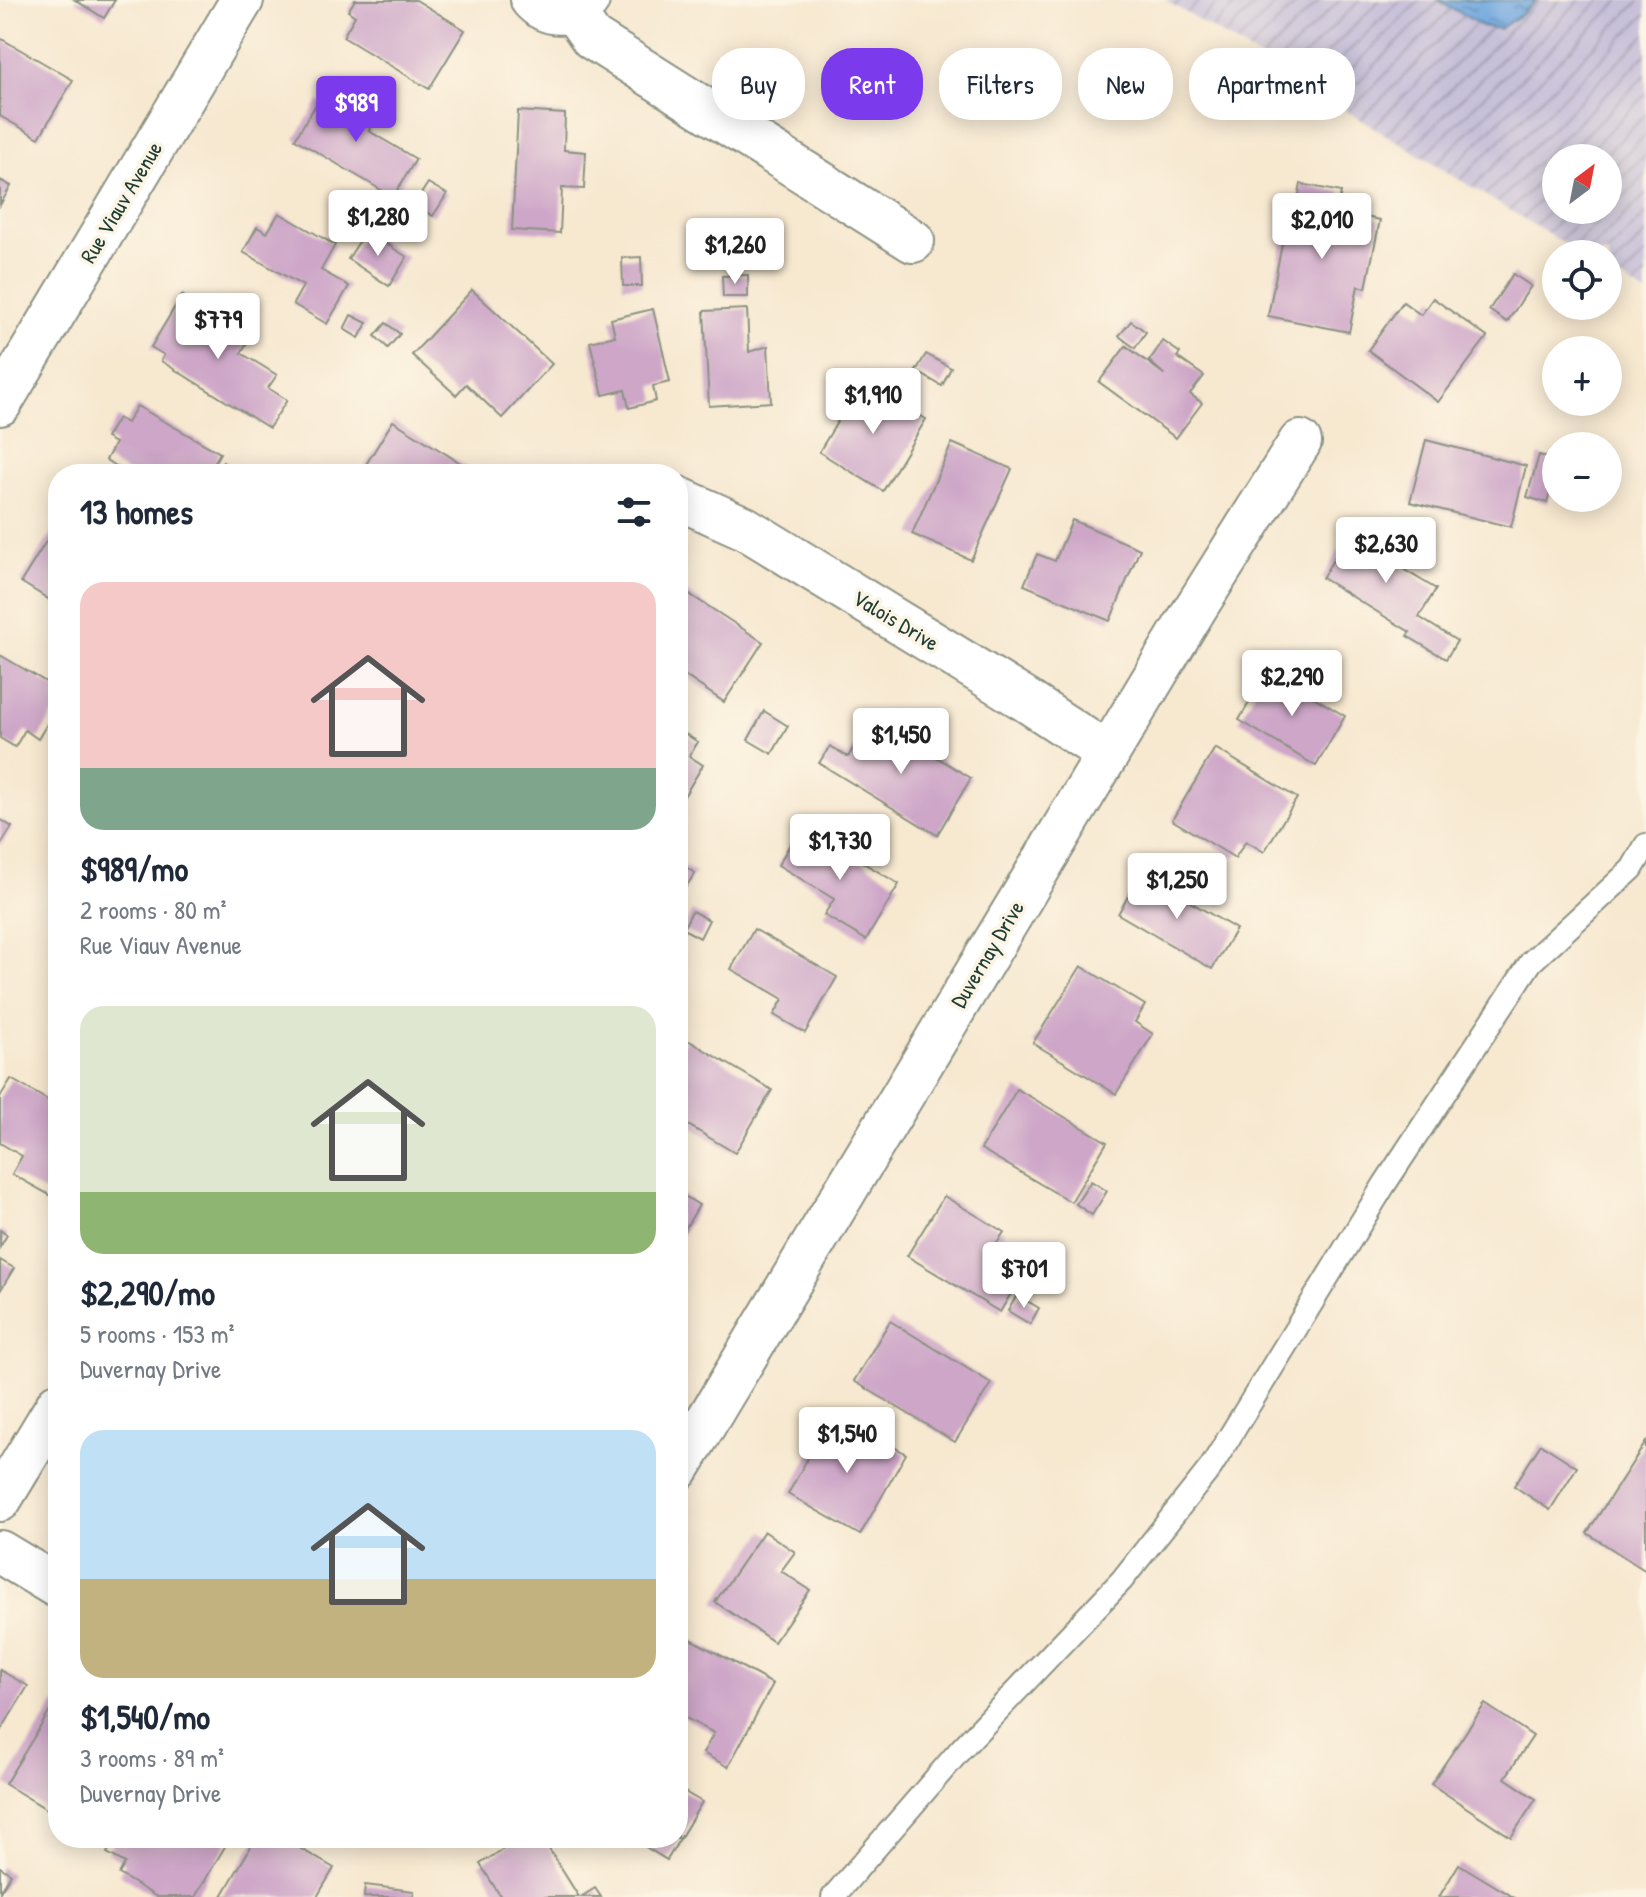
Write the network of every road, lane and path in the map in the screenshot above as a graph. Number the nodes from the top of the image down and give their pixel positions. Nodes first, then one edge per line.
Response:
1 (242, 0) edge
2 (532, 0) edge
3 (581, 6) edge
4 (913, 241) dead end
5 (0, 404) edge
6 (1300, 442) dead end
7 (688, 502) edge
8 (1108, 754) junction
9 (1646, 845) edge
10 (48, 1421) edge
11 (688, 1452) edge
12 (0, 1500) edge
13 (0, 1552) edge
14 (48, 1581) edge
15 (833, 1897) edge

1 - 5 street, Rue Viauv Avenue
2 - 3 street
3 - 4 street
6 - 8 street, Duvernay Drive
7 - 8 street, Valois Drive
8 - 11 street, Duvernay Drive
9 - 15 lane
10 - 12 street
13 - 14 street

